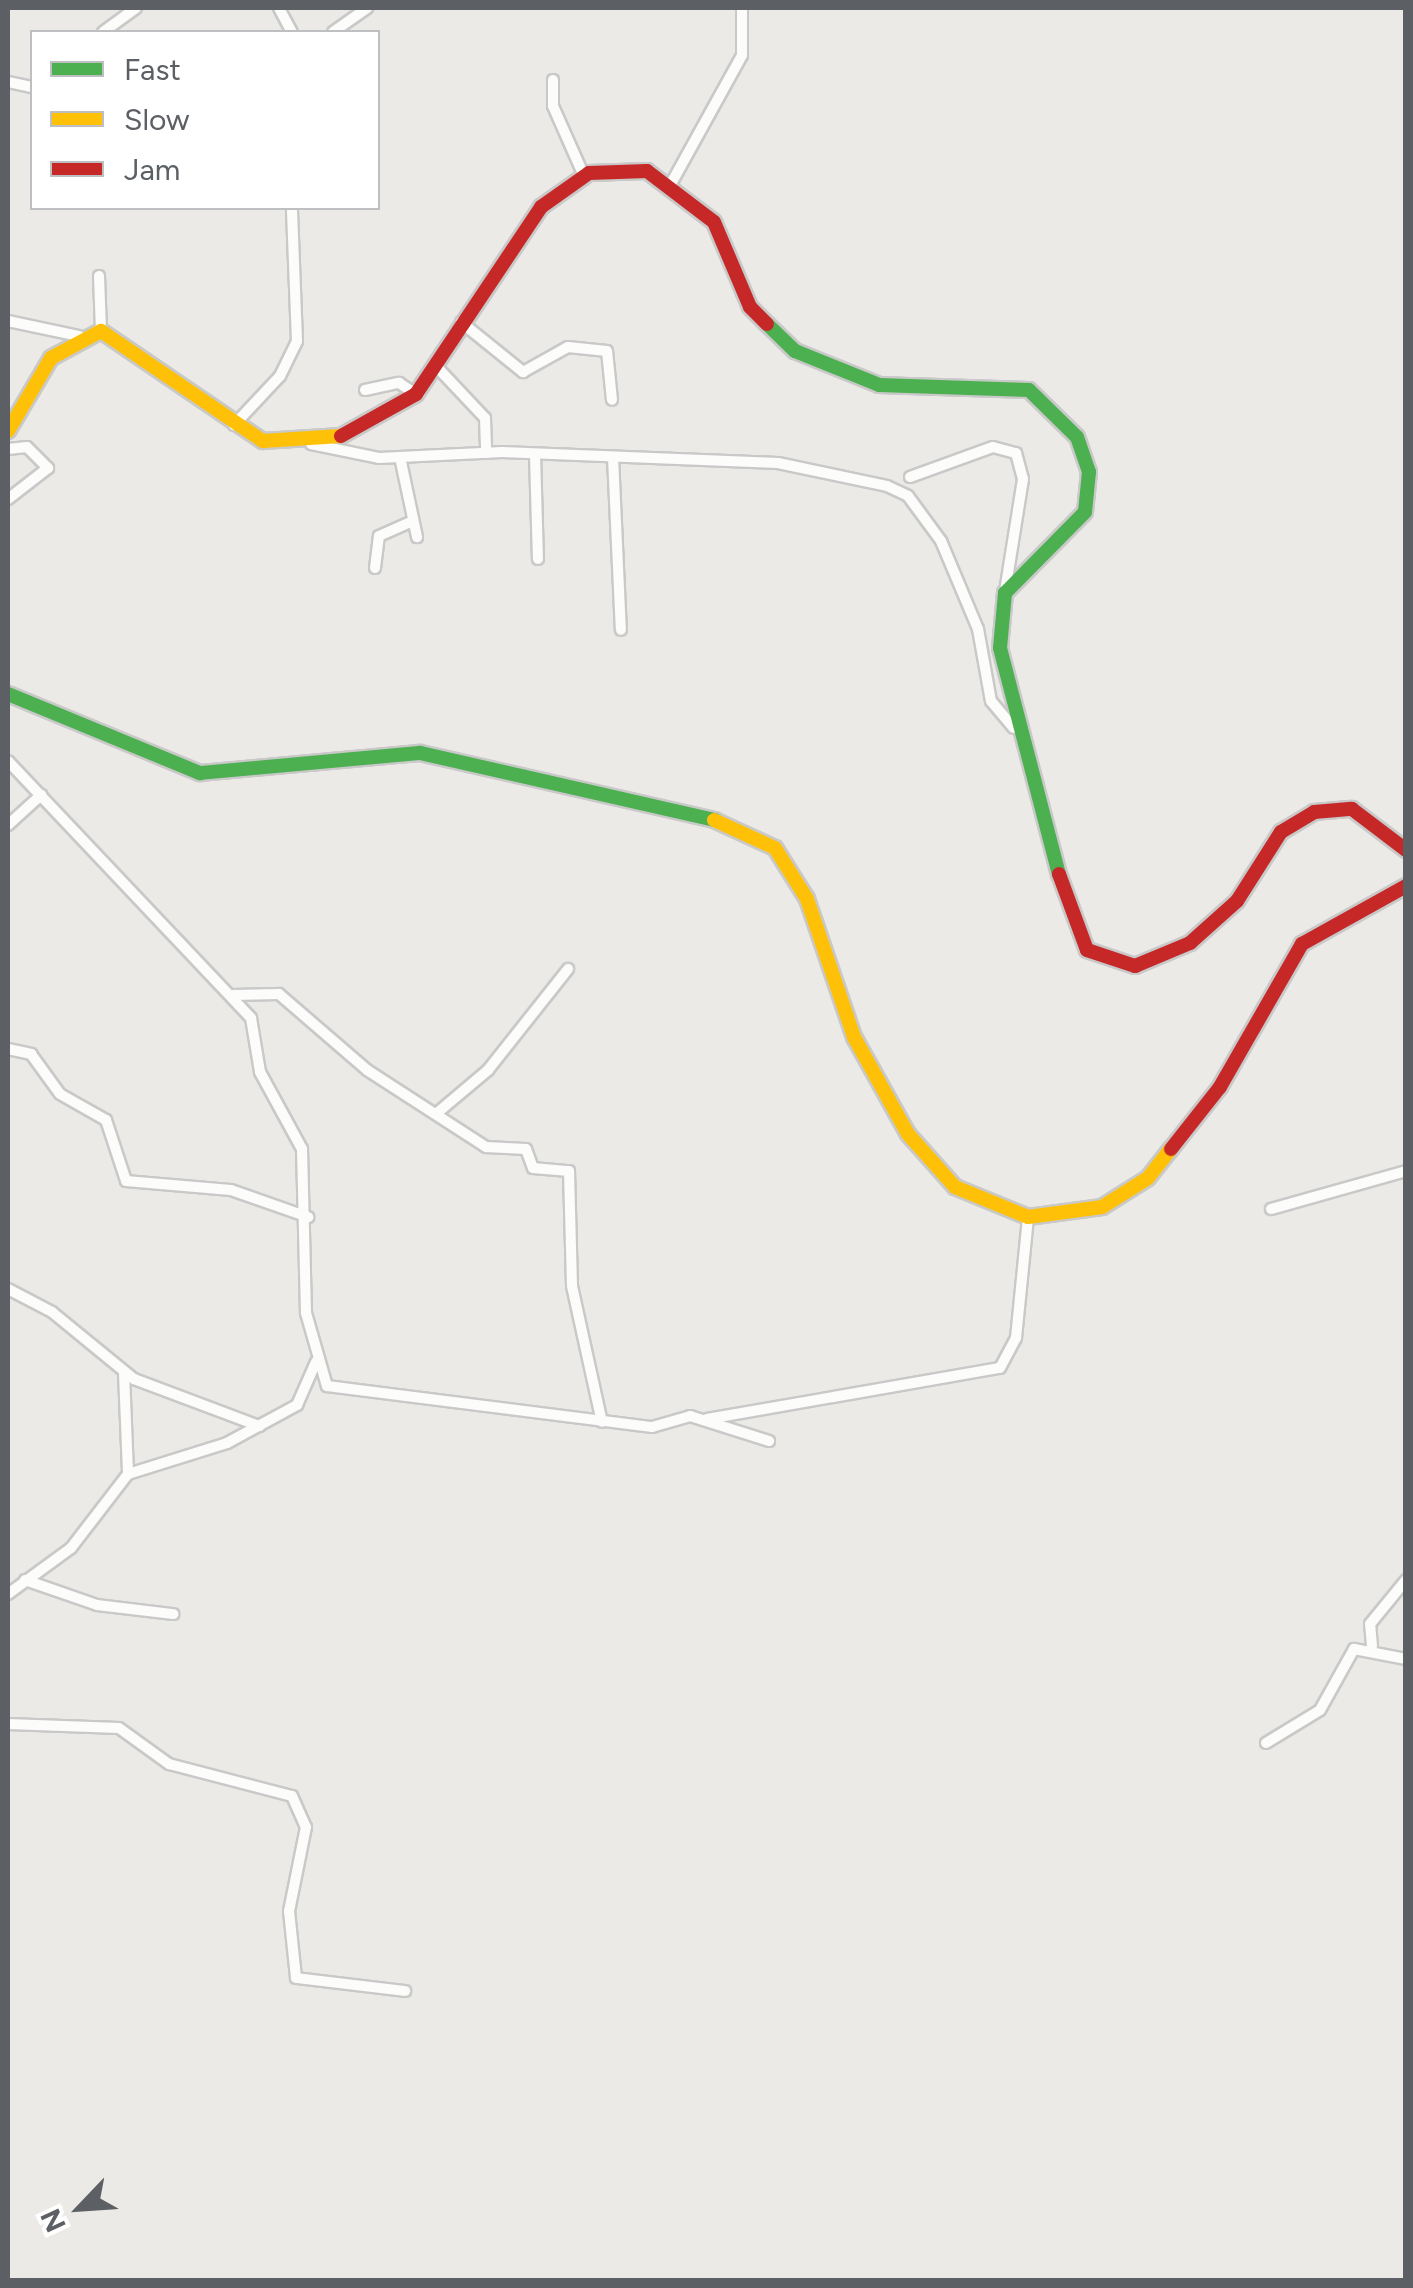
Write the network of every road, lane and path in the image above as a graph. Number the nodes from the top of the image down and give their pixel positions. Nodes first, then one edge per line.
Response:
1 (136, 8) edge
2 (279, 8) edge
3 (367, 8) edge
4 (742, 8) edge
5 (105, 30) edge
6 (291, 30) edge
7 (336, 30) edge
8 (553, 80) dead end
9 (8, 82) edge
10 (30, 85) edge
11 (584, 176) junction
12 (672, 182) junction
13 (292, 210) edge
14 (99, 276) dead end
15 (460, 321) junction
16 (8, 322) edge
17 (101, 332) junction
18 (78, 336) junction
19 (435, 365) junction
20 (365, 390) dead end
21 (416, 394) junction
22 (612, 400) dead end
23 (234, 426) junction
24 (8, 430) edge
25 (311, 444) junction
26 (8, 449) edge
27 (486, 453) junction
28 (535, 454) junction
29 (613, 457) junction
30 (400, 458) junction
31 (910, 476) dead end
32 (8, 499) edge
33 (412, 521) junction
34 (417, 537) dead end
35 (538, 559) dead end
36 (375, 568) dead end
37 (1004, 593) junction
38 (621, 630) dead end
39 (8, 694) edge
40 (1014, 728) junction
41 (8, 761) edge
42 (41, 794) junction
43 (8, 825) edge
44 (1406, 850) edge
45 (1406, 886) edge
46 (568, 968) dead end
47 (233, 994) junction
48 (8, 1049) edge
49 (437, 1113) junction
50 (1406, 1171) edge
51 (1271, 1209) dead end
52 (308, 1217) junction
53 (1028, 1217) junction
54 (8, 1289) edge
55 (316, 1361) junction
56 (124, 1373) junction
57 (706, 1419) junction
58 (602, 1422) junction
59 (260, 1426) junction
60 (769, 1442) dead end
61 (128, 1474) junction
62 (24, 1580) junction
63 (1406, 1580) edge
64 (8, 1594) edge
65 (173, 1614) dead end
66 (1372, 1646) junction
67 (1406, 1659) edge
68 (8, 1724) edge
69 (1266, 1743) dead end
70 (404, 1991) dead end

1 - 5 street
2 - 6 street
3 - 7 street
4 - 12 street
8 - 11 street
9 - 10 street
11 - 12 main road
11 - 15 main road
12 - 37 main road
13 - 23 street
14 - 17 street
15 - 19 main road
15 - 22 street
16 - 18 street
17 - 18 main road
17 - 23 main road
18 - 24 main road
19 - 21 main road
19 - 27 street
20 - 21 street
21 - 25 main road
23 - 25 main road
25 - 30 street
26 - 32 street
27 - 28 street
27 - 30 street
28 - 29 street
28 - 35 street
29 - 38 street
29 - 40 street
30 - 33 street
31 - 37 street
33 - 34 street
33 - 36 street
37 - 40 main road
39 - 53 main road
40 - 44 main road
41 - 42 street
42 - 43 street
42 - 47 street
45 - 53 main road
46 - 49 street
47 - 49 street
47 - 52 street
48 - 52 street
49 - 58 street
50 - 51 street
52 - 55 street
53 - 57 street
54 - 56 street
55 - 58 street
55 - 59 street
56 - 59 street
56 - 61 street
57 - 58 street
57 - 60 street
59 - 61 street
61 - 62 street
62 - 64 street
62 - 65 street
63 - 66 street
66 - 67 street
66 - 69 street
68 - 70 street

